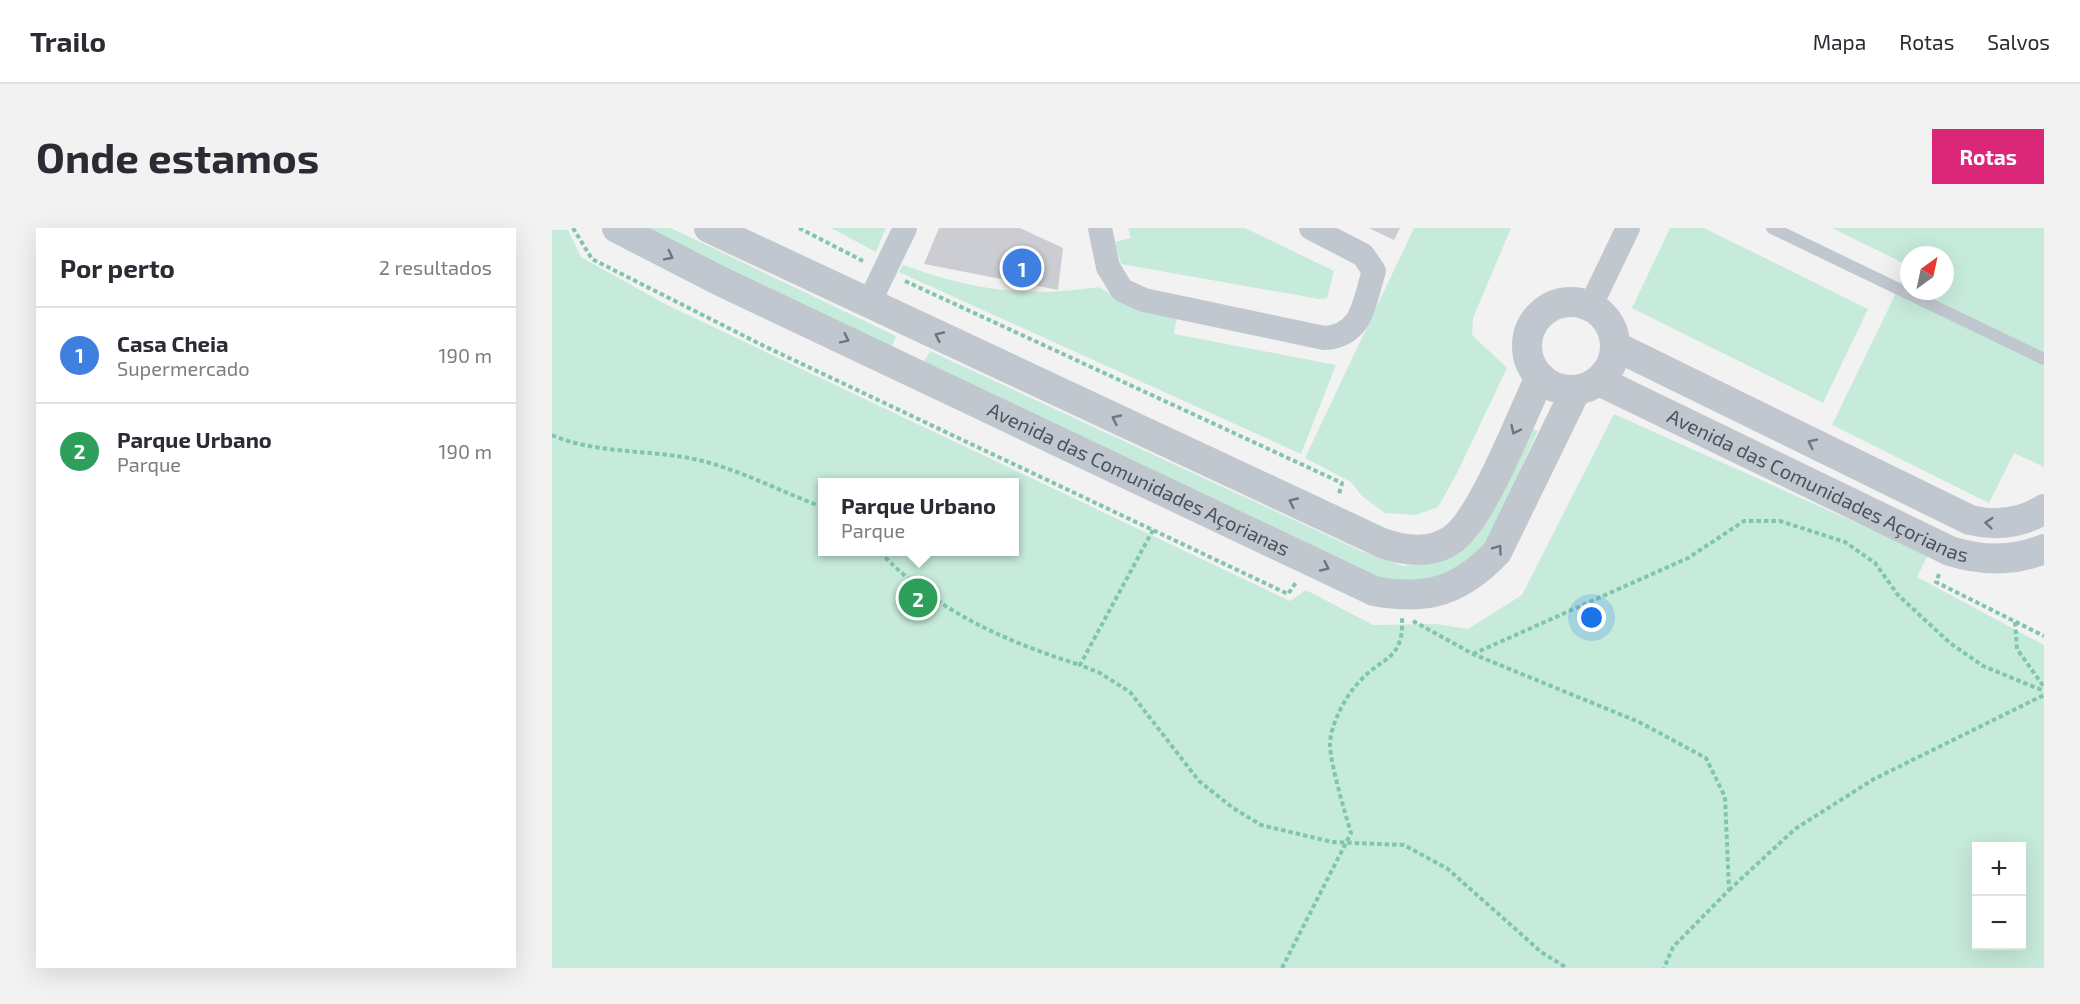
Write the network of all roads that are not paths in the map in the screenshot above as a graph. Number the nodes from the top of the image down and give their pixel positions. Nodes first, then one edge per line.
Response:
1 (617, 228) edge
2 (709, 228) edge
3 (905, 228) edge
4 (1100, 228) edge
5 (1311, 228) edge
6 (1628, 228) edge
7 (1772, 228) edge
8 (868, 305) junction
9 (1590, 307) junction
10 (1615, 346) junction
11 (2044, 359) edge
12 (1540, 377) junction
13 (1587, 385) junction
14 (2044, 509) edge
15 (2044, 549) edge

1 -> 13 street, Avenida das Comunidades Açorianas
2 - 8 street
3 - 8 street
4 - 5 street
6 - 9 street
7 - 11 lane
12 -> 8 street
9 - 10 street
9 - 12 street
10 - 13 street, Avenida das Comunidades Açorianas
14 -> 10 street, Avenida das Comunidades Açorianas
12 - 13 street, Avenida das Comunidades Açorianas
13 - 15 street, Avenida das Comunidades Açorianas

